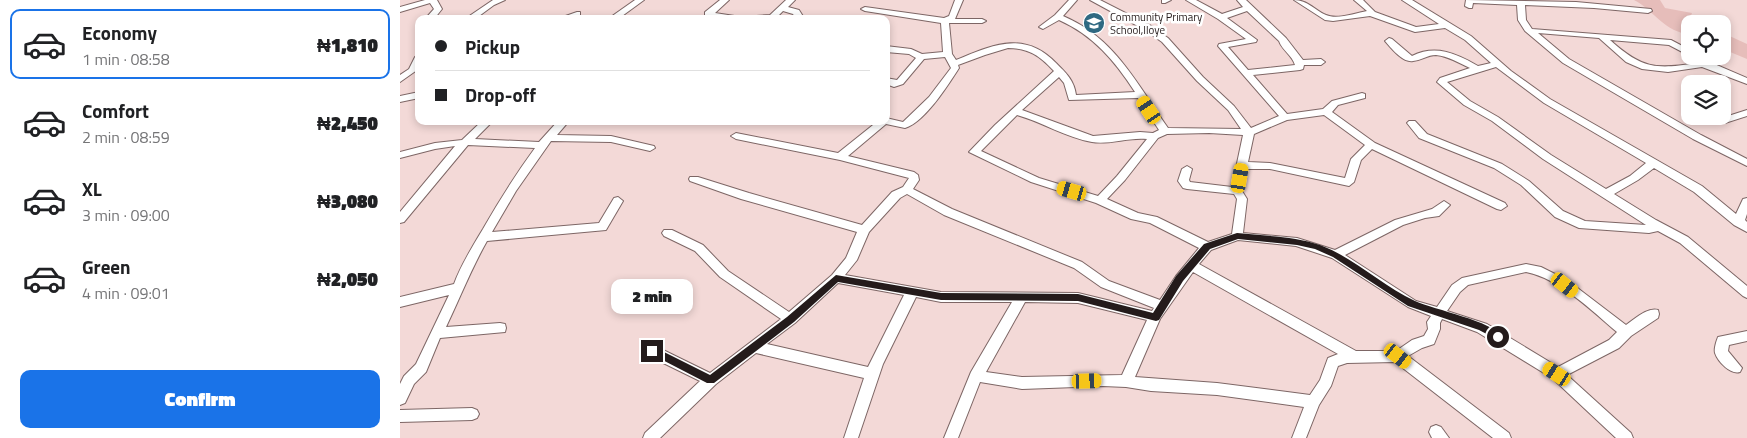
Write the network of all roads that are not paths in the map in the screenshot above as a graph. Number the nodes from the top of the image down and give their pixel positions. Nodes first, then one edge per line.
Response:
1 (432, 0) edge
2 (477, 0) edge
3 (501, 0) edge
4 (640, 0) edge
5 (725, 0) edge
6 (791, 0) edge
7 (960, 0) edge
8 (1073, 0) edge
9 (1094, 0) edge
10 (1190, 0) edge
11 (1241, 0) edge
12 (1298, 0) edge
13 (1358, 0) edge
14 (1406, 0) edge
15 (1521, 2) edge
16 (414, 3) edge
17 (491, 3) junction
18 (1469, 6) dead end
19 (782, 8) junction
20 (1247, 8) junction
21 (865, 9) dead end
22 (400, 10) edge
23 (1648, 11) dead end
24 (1371, 13) junction
25 (577, 14) dead end
26 (433, 15) edge
27 (474, 15) edge
28 (574, 15) edge
29 (618, 15) edge
30 (715, 15) edge
31 (773, 15) edge
32 (798, 15) edge
33 (1058, 16) junction
34 (1221, 17) junction
35 (945, 21) junction
36 (982, 21) dead end
37 (1447, 25) junction
38 (1043, 27) dead end
39 (1530, 32) junction
40 (1601, 36) junction
41 (1389, 41) dead end
42 (1681, 48) edge
43 (890, 49) edge
44 (948, 54) junction
45 (920, 57) junction
46 (1321, 62) dead end
47 (1300, 63) junction
48 (954, 64) junction
49 (1498, 64) junction
50 (1697, 65) edge
51 (1706, 65) edge
52 (415, 66) edge
53 (1477, 69) junction
54 (1060, 71) junction
55 (1245, 73) junction
56 (400, 80) edge
57 (1747, 81) edge
58 (890, 82) edge
59 (1139, 95) junction
60 (415, 96) edge
61 (1362, 96) dead end
62 (400, 99) edge
63 (1016, 110) junction
64 (1326, 112) junction
65 (1747, 114) edge
66 (1285, 117) junction
67 (1731, 118) edge
68 (890, 122) edge
69 (1412, 123) dead end
70 (484, 125) edge
71 (560, 125) edge
72 (879, 125) edge
73 (1165, 131) junction
74 (1249, 132) junction
75 (736, 136) dead end
76 (1154, 136) junction
77 (466, 142) junction
78 (545, 142) junction
79 (1371, 145) junction
80 (650, 148) dead end
81 (400, 155) edge
82 (840, 157) junction
83 (1654, 162) junction
84 (1747, 163) edge
85 (1242, 165) junction
86 (1187, 169) dead end
87 (694, 179) dead end
88 (907, 190) junction
89 (1237, 191) junction
90 (1605, 194) junction
91 (1100, 200) junction
92 (618, 201) dead end
93 (1747, 202) edge
94 (1444, 205) dead end
95 (1501, 206) dead end
96 (400, 219) edge
97 (1743, 225) edge
98 (1656, 227) junction
99 (864, 230) junction
100 (668, 233) dead end
101 (1237, 236) junction
102 (483, 238) junction
103 (1207, 247) junction
104 (1336, 255) junction
105 (1191, 265) junction
106 (836, 278) junction
107 (459, 288) junction
108 (912, 292) junction
109 (1747, 293) edge
110 (1022, 297) junction
111 (400, 302) edge
112 (1163, 306) junction
113 (1441, 314) junction
114 (1653, 314) dead end
115 (1156, 317) junction
116 (790, 319) junction
117 (500, 328) dead end
118 (1626, 332) junction
119 (436, 333) junction
120 (1747, 336) edge
121 (754, 347) junction
122 (652, 351) dead end
123 (1398, 356) junction
124 (1354, 357) junction
125 (1734, 368) dead end
126 (872, 374) junction
127 (1557, 374) junction
128 (976, 376) junction
129 (711, 380) junction
130 (405, 381) edge
131 (1126, 382) junction
132 (400, 399) edge
133 (1313, 402) junction
134 (472, 414) dead end
135 (400, 416) edge
136 (650, 438) edge
137 (851, 438) edge
138 (951, 438) edge
139 (1299, 438) edge
140 (1504, 438) edge
141 (1626, 438) edge

1 - 16 street
1 - 26 street
2 - 17 street
3 - 17 street
4 - 29 street
5 - 30 street
6 - 19 street
7 - 35 street
8 - 33 street
9 - 74 street
10 - 34 street
11 - 20 street
12 - 24 street
13 - 24 street
14 - 37 street
15 - 18 street
15 - 23 street
15 - 39 street
16 - 22 street
17 - 27 street
19 - 31 street
19 - 32 street
20 - 34 street
20 - 47 street
21 - 35 street
24 - 37 street
25 - 28 street
33 - 38 street
33 - 59 street
34 - 55 street
35 - 36 street
35 - 44 street
37 - 49 street
39 - 40 street
39 - 84 street
40 - 42 street
40 - 50 street
41 - 53 street
43 - 45 street
44 - 45 street
44 - 48 street
45 - 58 street
46 - 47 street
47 - 55 street
48 - 54 street
48 - 68 street
49 - 53 street
49 - 83 street
51 - 57 street
52 - 56 street
53 - 90 street
54 - 59 street
54 - 63 street
55 - 66 street
59 - 73 street
60 - 62 street
61 - 64 street
63 - 76 street
63 - 91 street
64 - 66 street
64 - 79 street
65 - 67 street
66 - 74 street
69 - 98 street
70 - 77 street
71 - 78 street
72 - 82 street
73 - 74 street
73 - 76 street
74 - 85 street
75 - 82 street
76 - 91 street
77 - 78 street
77 - 81 street
77 - 96 street
78 - 80 street
78 - 102 street
79 - 85 street
79 - 95 street
82 - 88 street
83 - 90 street
83 - 97 street
85 - 89 street
86 - 89 street
87 - 99 street
88 - 99 street
88 - 112 street
89 - 101 street
90 - 98 street
91 - 103 street
92 - 102 street
93 - 97 street
94 - 104 street
98 - 109 street
99 - 106 street
100 - 116 street
101 - 103 street
101 - 104 street
102 - 107 street
103 - 105 street
104 - 113 street
105 - 112 street
105 - 124 street
106 - 108 street
106 - 116 street
107 - 111 street
107 - 119 street
108 - 110 street
108 - 126 street
110 - 115 street
110 - 128 street
112 - 115 street
113 - 118 street
113 - 123 street
113 - 127 street
114 - 118 street
115 - 131 street
116 - 121 street
117 - 119 street
118 - 127 street
119 - 130 street
120 - 125 street
121 - 126 street
121 - 129 street
122 - 129 street
123 - 124 street
123 - 140 street
124 - 133 street
126 - 137 street
127 - 141 street
128 - 131 street
128 - 138 street
129 - 136 street
130 - 132 street
131 - 133 street
133 - 139 street
134 - 135 street

